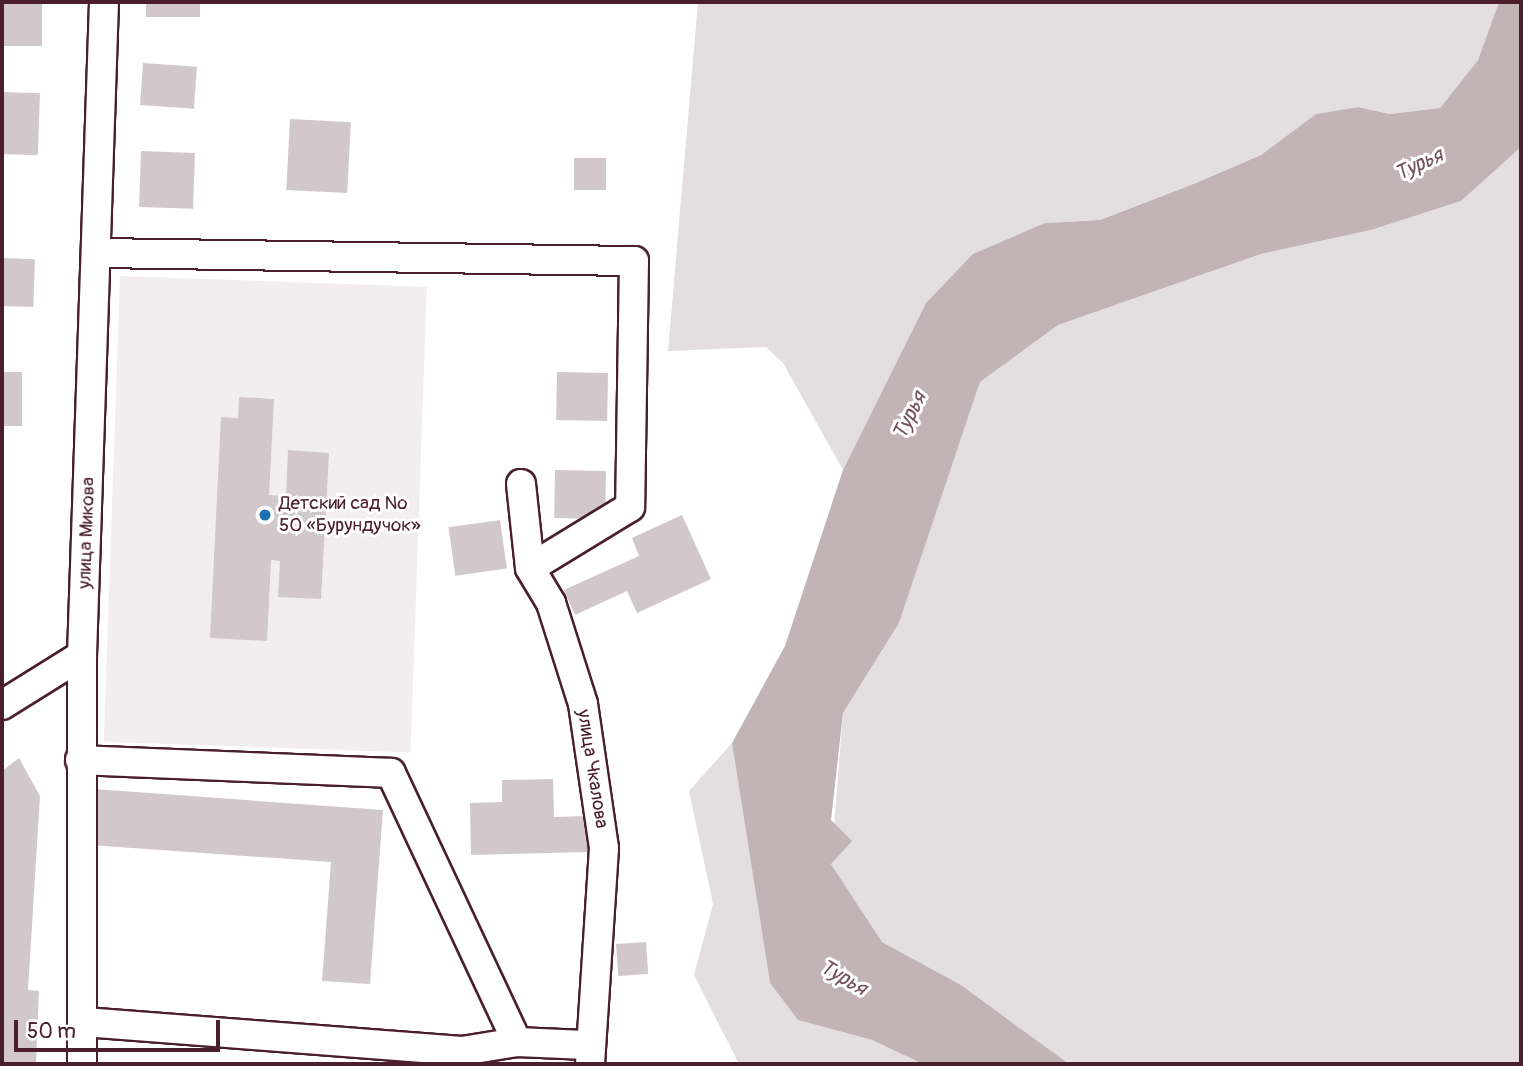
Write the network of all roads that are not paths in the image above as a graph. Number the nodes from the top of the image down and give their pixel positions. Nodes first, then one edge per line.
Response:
1 (104, 2) edge
2 (98, 253) junction
3 (521, 484) dead end
4 (530, 568) junction
5 (82, 655) junction
6 (2, 705) edge
7 (80, 761) junction
8 (84, 1022) junction
9 (517, 1042) junction
10 (590, 1054) edge
11 (82, 1064) edge

1 - 2 street, улица Микова
2 - 4 street
2 - 5 street, улица Микова
3 - 4 street, улица Чкалова
4 - 10 street, улица Чкалова
5 - 6 street
5 - 7 street, улица Микова
7 - 8 street, улица Микова
7 - 9 street
8 - 9 street
8 - 11 street, улица Микова
9 - 10 street

